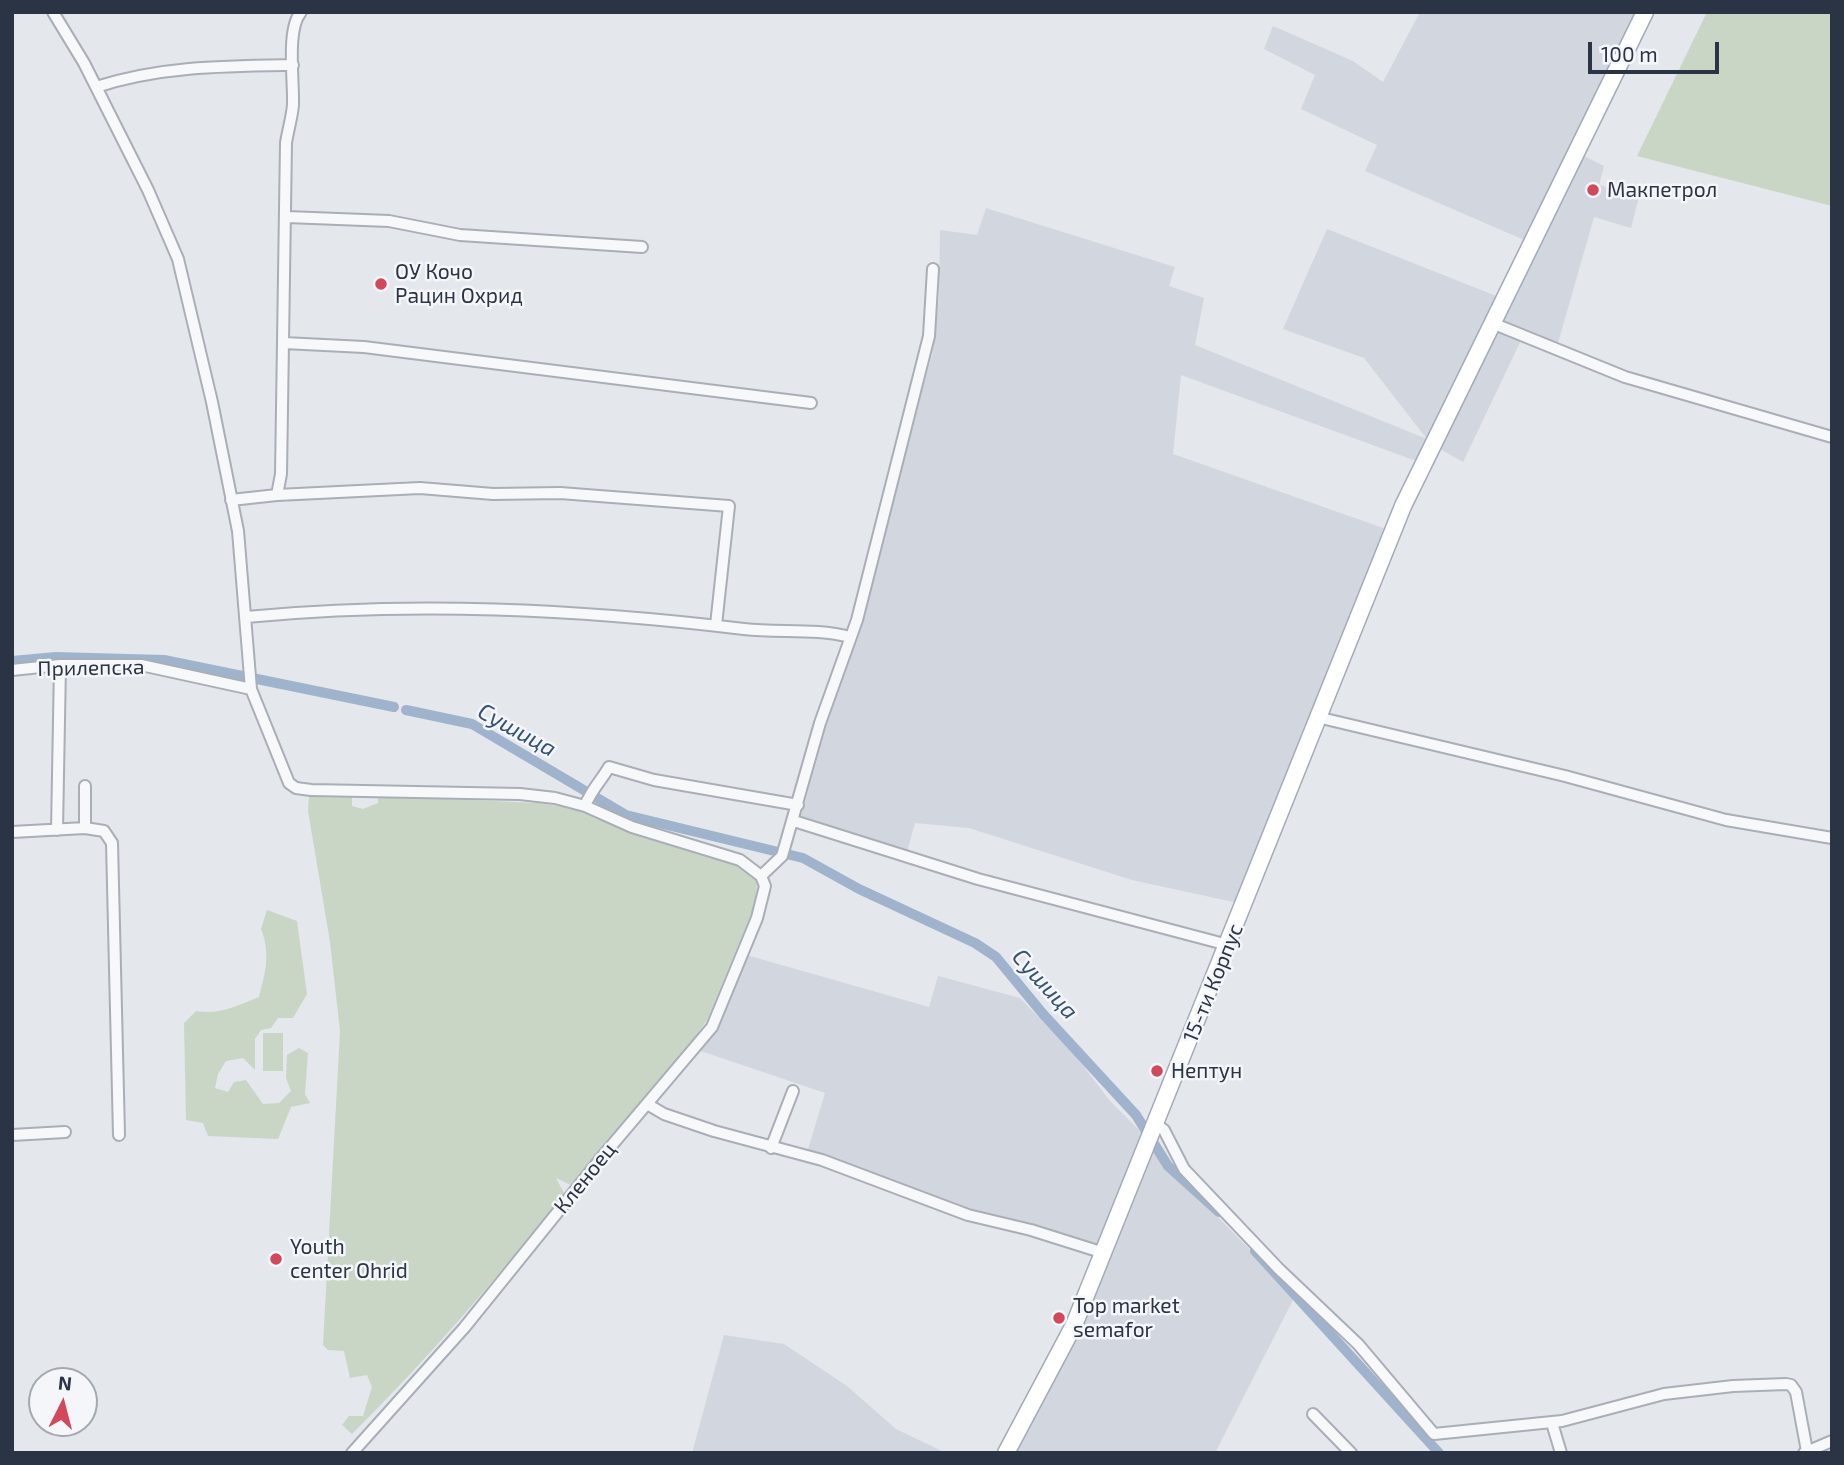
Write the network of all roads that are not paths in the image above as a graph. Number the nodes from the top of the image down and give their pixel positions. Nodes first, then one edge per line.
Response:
1 (53, 12) edge
2 (301, 12) edge
3 (1645, 12) edge
4 (293, 65) junction
5 (96, 86) junction
6 (287, 217) junction
7 (642, 247) dead end
8 (933, 269) dead end
9 (1492, 323) junction
10 (284, 344) junction
11 (811, 403) dead end
12 (1832, 437) edge
13 (276, 495) junction
14 (231, 500) junction
15 (246, 617) junction
16 (716, 625) junction
17 (850, 637) junction
18 (60, 665) junction
19 (12, 670) edge
20 (251, 689) junction
21 (1317, 717) junction
22 (85, 786) dead end
23 (589, 796) junction
24 (798, 805) junction
25 (794, 821) junction
26 (85, 828) junction
27 (57, 830) junction
28 (12, 832) edge
29 (1832, 838) edge
30 (761, 876) junction
31 (1228, 945) junction
32 (793, 1091) dead end
33 (647, 1104) junction
34 (1155, 1127) junction
35 (65, 1132) dead end
36 (12, 1135) edge
37 (119, 1135) dead end
38 (771, 1148) junction
39 (1104, 1253) junction
40 (1313, 1414) dead end
41 (1552, 1423) junction
42 (1832, 1441) edge
43 (355, 1448) edge
44 (1805, 1452) edge
45 (1006, 1453) edge
46 (1351, 1453) edge
47 (1561, 1453) edge

1 - 5 street
2 - 4 street
3 - 9 main road, 15-ти Корпус
4 - 5 street
4 - 6 street
5 - 14 street
6 - 7 street
6 - 10 street
8 - 17 street
9 - 12 street
9 - 21 main road, 15-ти Корпус
10 - 11 street
10 - 13 street
13 - 14 street
13 - 16 street
14 - 15 street
15 - 16 street
15 - 20 street
16 - 17 street
17 - 24 street
18 - 19 street, Прилепска
18 - 20 street, Прилепска
18 - 27 street
20 - 23 street
21 - 29 street
21 - 31 main road, 15-ти Корпус
22 - 26 street
23 - 24 street
23 - 30 street
24 - 25 street
25 - 30 street
25 - 31 street
26 - 27 street
26 - 37 street
27 - 28 street
30 - 33 street, Кленоец
31 - 34 main road, 15-ти Корпус
32 - 38 street
33 - 38 street
33 - 43 street, Кленоец
34 - 39 main road, 15-ти Корпус
34 - 41 street
35 - 36 street
38 - 39 street
39 - 45 main road, 15-ти Корпус
40 - 46 street
41 - 44 street
41 - 47 street
42 - 44 street

